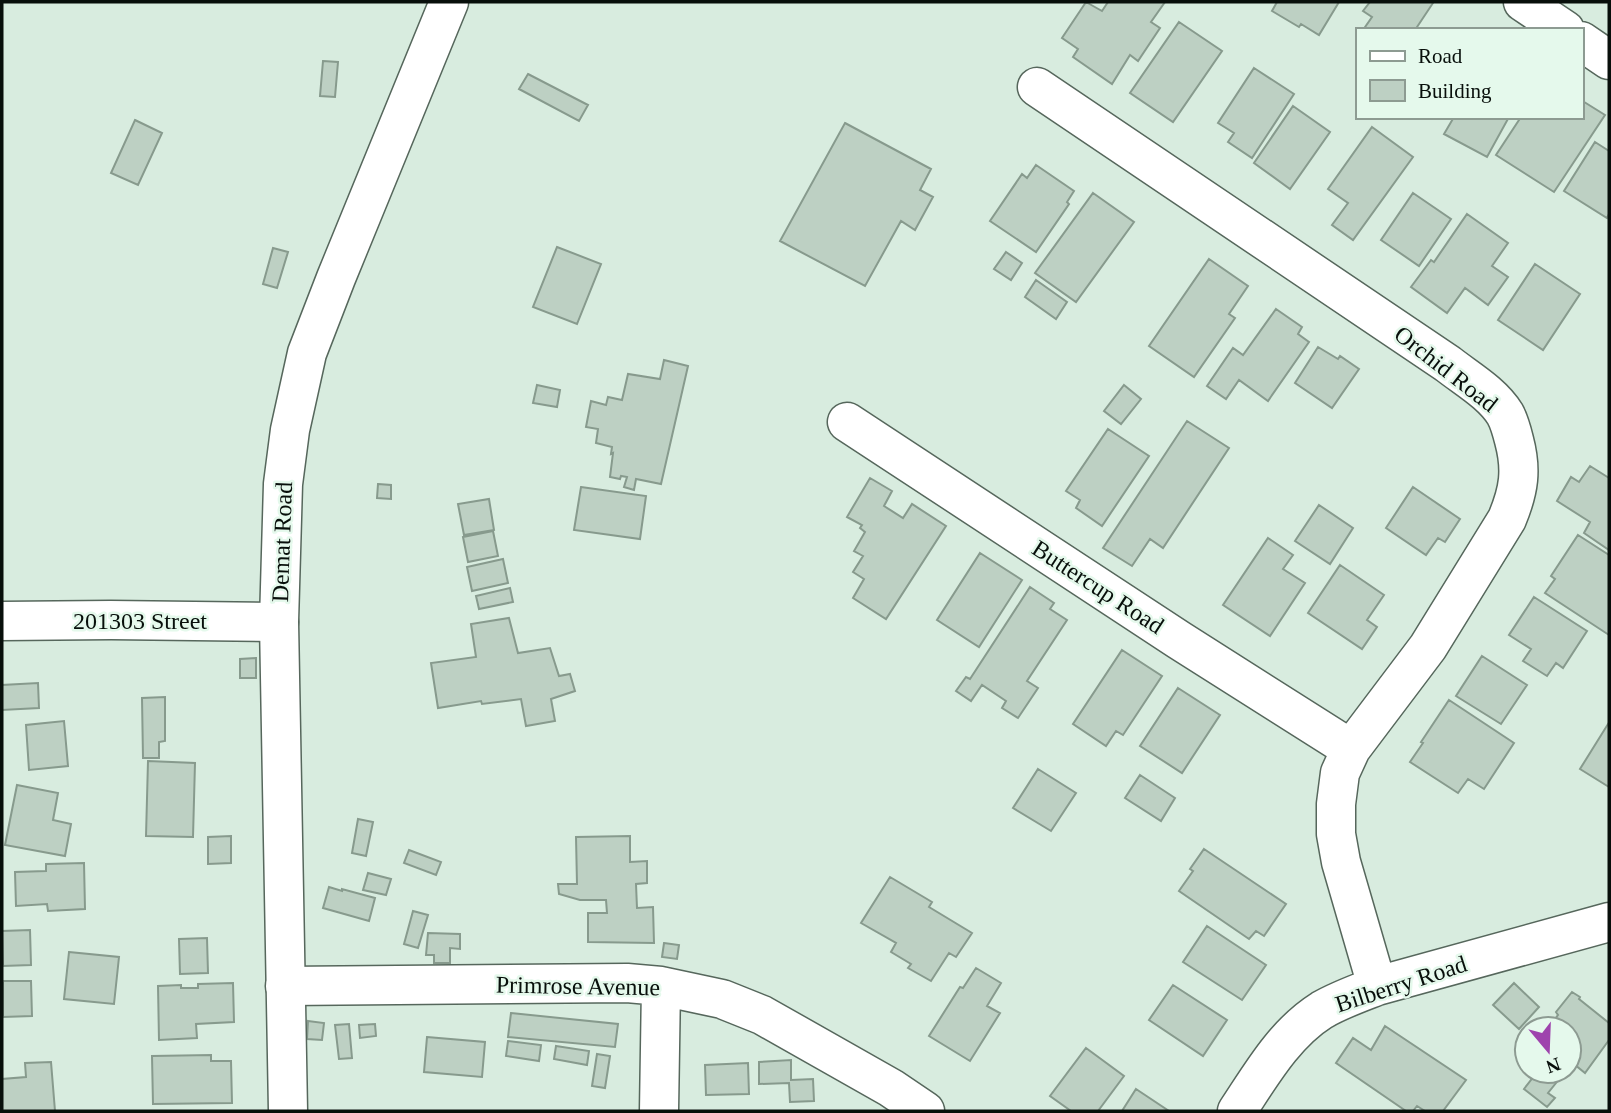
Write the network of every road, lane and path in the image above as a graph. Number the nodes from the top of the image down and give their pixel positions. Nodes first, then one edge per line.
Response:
1 (449, 2) edge
2 (1523, 2) edge
3 (1562, 28) edge
4 (1583, 42) edge
5 (1609, 60) edge
6 (1037, 87) dead end
7 (848, 422) dead end
8 (2, 621) edge
9 (279, 622) junction
10 (1351, 749) junction
11 (1609, 922) edge
12 (285, 986) junction
13 (661, 986) junction
14 (1377, 986) junction
15 (288, 1111) edge
16 (659, 1111) edge
17 (925, 1111) edge
18 (1237, 1111) edge

1 - 9 street, Demat Road
2 - 3 street
4 - 5 street
6 - 10 street, Orchid Road
7 - 10 street, Buttercup Road
8 - 9 street, 201303 Street
9 - 12 street, Demat Road
10 - 14 street, Orchid Road
11 - 14 street, Bilberry Road
12 - 13 street, Primrose Avenue
12 - 15 street, Demat Road
13 - 16 street
13 - 17 street, Primrose Avenue
14 - 18 street, Bilberry Road

